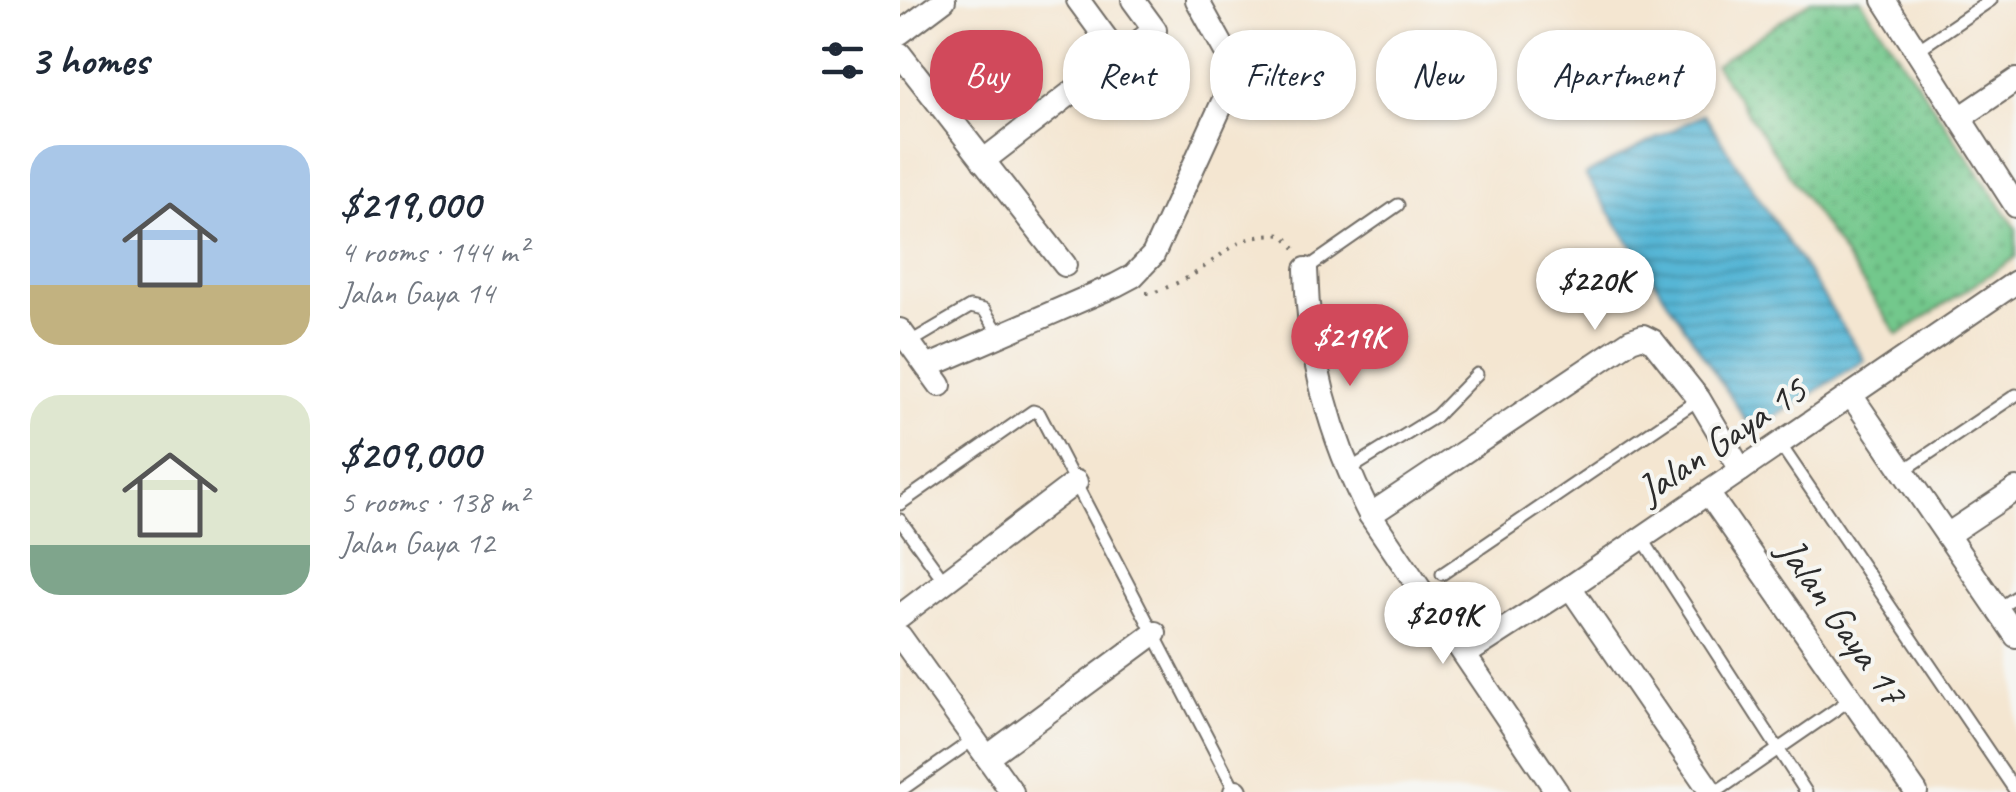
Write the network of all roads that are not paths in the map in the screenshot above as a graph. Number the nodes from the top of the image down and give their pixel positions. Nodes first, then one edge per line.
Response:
1 (944, 0) edge
2 (1078, 0) edge
3 (1134, 0) edge
4 (1197, 0) edge
5 (1884, 0) edge
6 (1991, 0) edge
7 (1100, 30) edge
8 (1155, 30) edge
9 (900, 33) edge
10 (1916, 51) junction
11 (900, 54) edge
12 (2016, 80) edge
13 (1063, 99) edge
14 (1960, 118) junction
15 (983, 160) junction
16 (2013, 194) edge
17 (1398, 205) dead end
18 (1065, 265) dead end
19 (1306, 269) joint
20 (2016, 282) edge
21 (904, 336) edge
22 (1002, 337) junction
23 (1477, 374) dead end
24 (1851, 395) junction
25 (2016, 395) edge
26 (1698, 400) junction
27 (1780, 444) junction
28 (1742, 470) junction
29 (1347, 471) junction
30 (1903, 471) junction
31 (1076, 482) junction
32 (2016, 489) edge
33 (1708, 493) junction
34 (900, 504) edge
35 (1370, 515) junction
36 (900, 520) edge
37 (1946, 535) junction
38 (1642, 538) junction
39 (1442, 574) dead end
40 (945, 582) junction
41 (1570, 587) junction
42 (2007, 603) edge
43 (900, 616) edge
44 (1155, 633) junction
45 (900, 636) edge
46 (2016, 636) edge
47 (1466, 654) junction
48 (1852, 699) junction
49 (981, 748) junction
50 (1778, 750) junction
51 (900, 791) edge
52 (1008, 791) edge
53 (1236, 792) edge
54 (1558, 792) edge
55 (1714, 792) edge
56 (1806, 792) edge
57 (1916, 792) edge
58 (2016, 792) edge

1 - 9 street
2 - 7 street
3 - 8 street
4 - 22 street
5 - 10 street
6 - 10 lane
10 - 14 street
11 - 15 street
12 - 14 street
13 - 15 street
14 - 16 street
15 - 18 street
17 - 19 lane
19 - 29 street
20 - 24 street, Jalan Gaya 15
21 - 22 lane
21 - 22 street
23 - 29 lane
24 - 27 street, Jalan Gaya 15
24 - 30 street
25 - 30 lane
26 - 28 street
26 - 35 street
26 - 39 lane
27 - 28 street, Jalan Gaya 15
27 - 58 lane
28 - 33 street, Jalan Gaya 15
29 - 35 street
30 - 37 street
31 - 34 lane
31 - 40 street
31 - 44 lane
32 - 37 street
33 - 38 street, Jalan Gaya 15
33 - 48 street, Jalan Gaya 17
35 - 47 street
36 - 40 lane
37 - 42 street
38 - 41 street, Jalan Gaya 15
38 - 50 lane
40 - 43 street
41 - 47 street, Jalan Gaya 15
41 - 55 street
42 - 46 street
44 - 49 street
44 - 53 lane
45 - 49 street
47 - 54 street
48 - 50 lane
48 - 57 street, Jalan Gaya 17
49 - 51 lane
49 - 52 street
50 - 55 lane
50 - 56 lane

